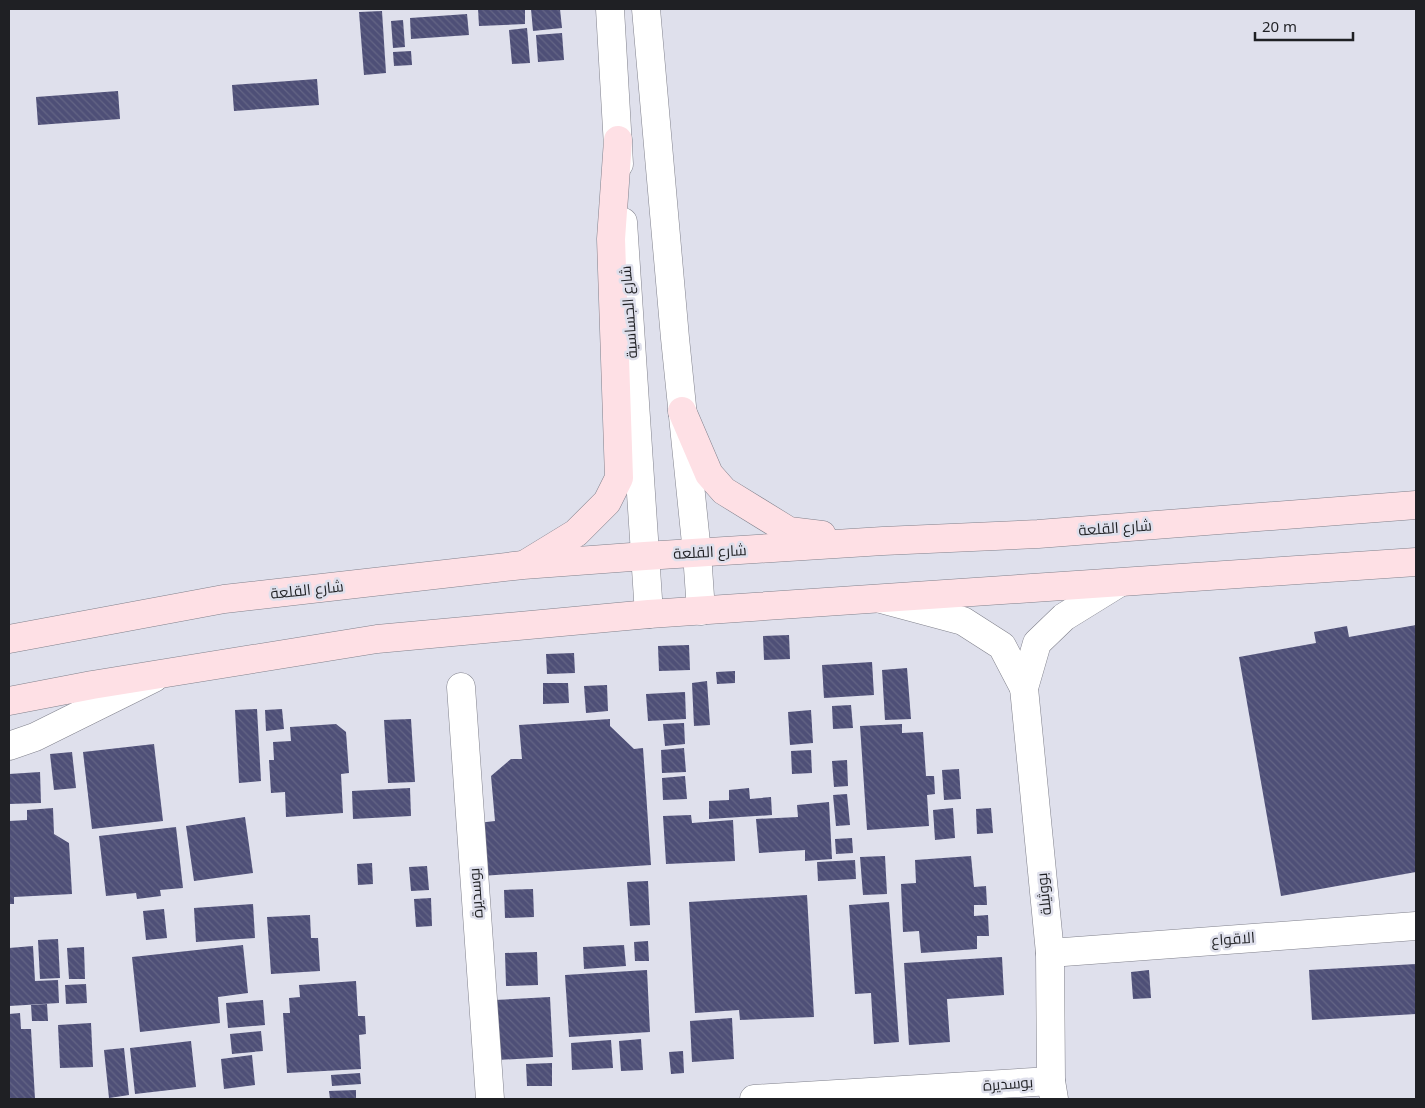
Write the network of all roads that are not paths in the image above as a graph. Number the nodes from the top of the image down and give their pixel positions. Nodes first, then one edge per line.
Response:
1 (610, 9) edge
2 (646, 9) edge
3 (618, 140) junction
4 (682, 411) junction
5 (1416, 506) edge
6 (883, 542) junction
7 (697, 553) junction
8 (644, 556) junction
9 (1416, 562) edge
10 (523, 565) junction
11 (1119, 583) junction
12 (880, 599) junction
13 (700, 611) junction
14 (648, 614) junction
15 (9, 639) edge
16 (166, 672) junction
17 (461, 687) dead end
18 (1024, 688) junction
19 (9, 701) edge
20 (9, 746) edge
21 (1416, 926) edge
22 (1050, 953) junction
23 (1053, 1090) edge
24 (490, 1099) edge
25 (754, 1099) edge

1 - 3 street, شارع الجساسية
2 - 4 street
3 - 8 street, شارع الجساسية
3 - 10 main road
4 - 6 main road
4 - 7 street
5 - 6 main road, شارع القلعة
6 - 7 main road, شارع القلعة
7 - 8 main road, شارع القلعة
7 - 13 street
8 - 10 main road, شارع القلعة
8 - 14 street, شارع الجساسية
9 - 11 main road
10 - 15 main road, شارع القلعة
11 - 12 main road
11 - 18 street, بووثيلة
12 - 13 main road
12 - 18 street, بووثيلة
13 - 14 main road
14 - 16 main road
16 - 19 main road
16 - 20 street
17 - 24 street, بوسديرة
18 - 22 street, بووثيلة
21 - 22 street, الاقواع
22 - 23 street, بووثيلة
23 - 25 street, بوسديرة

